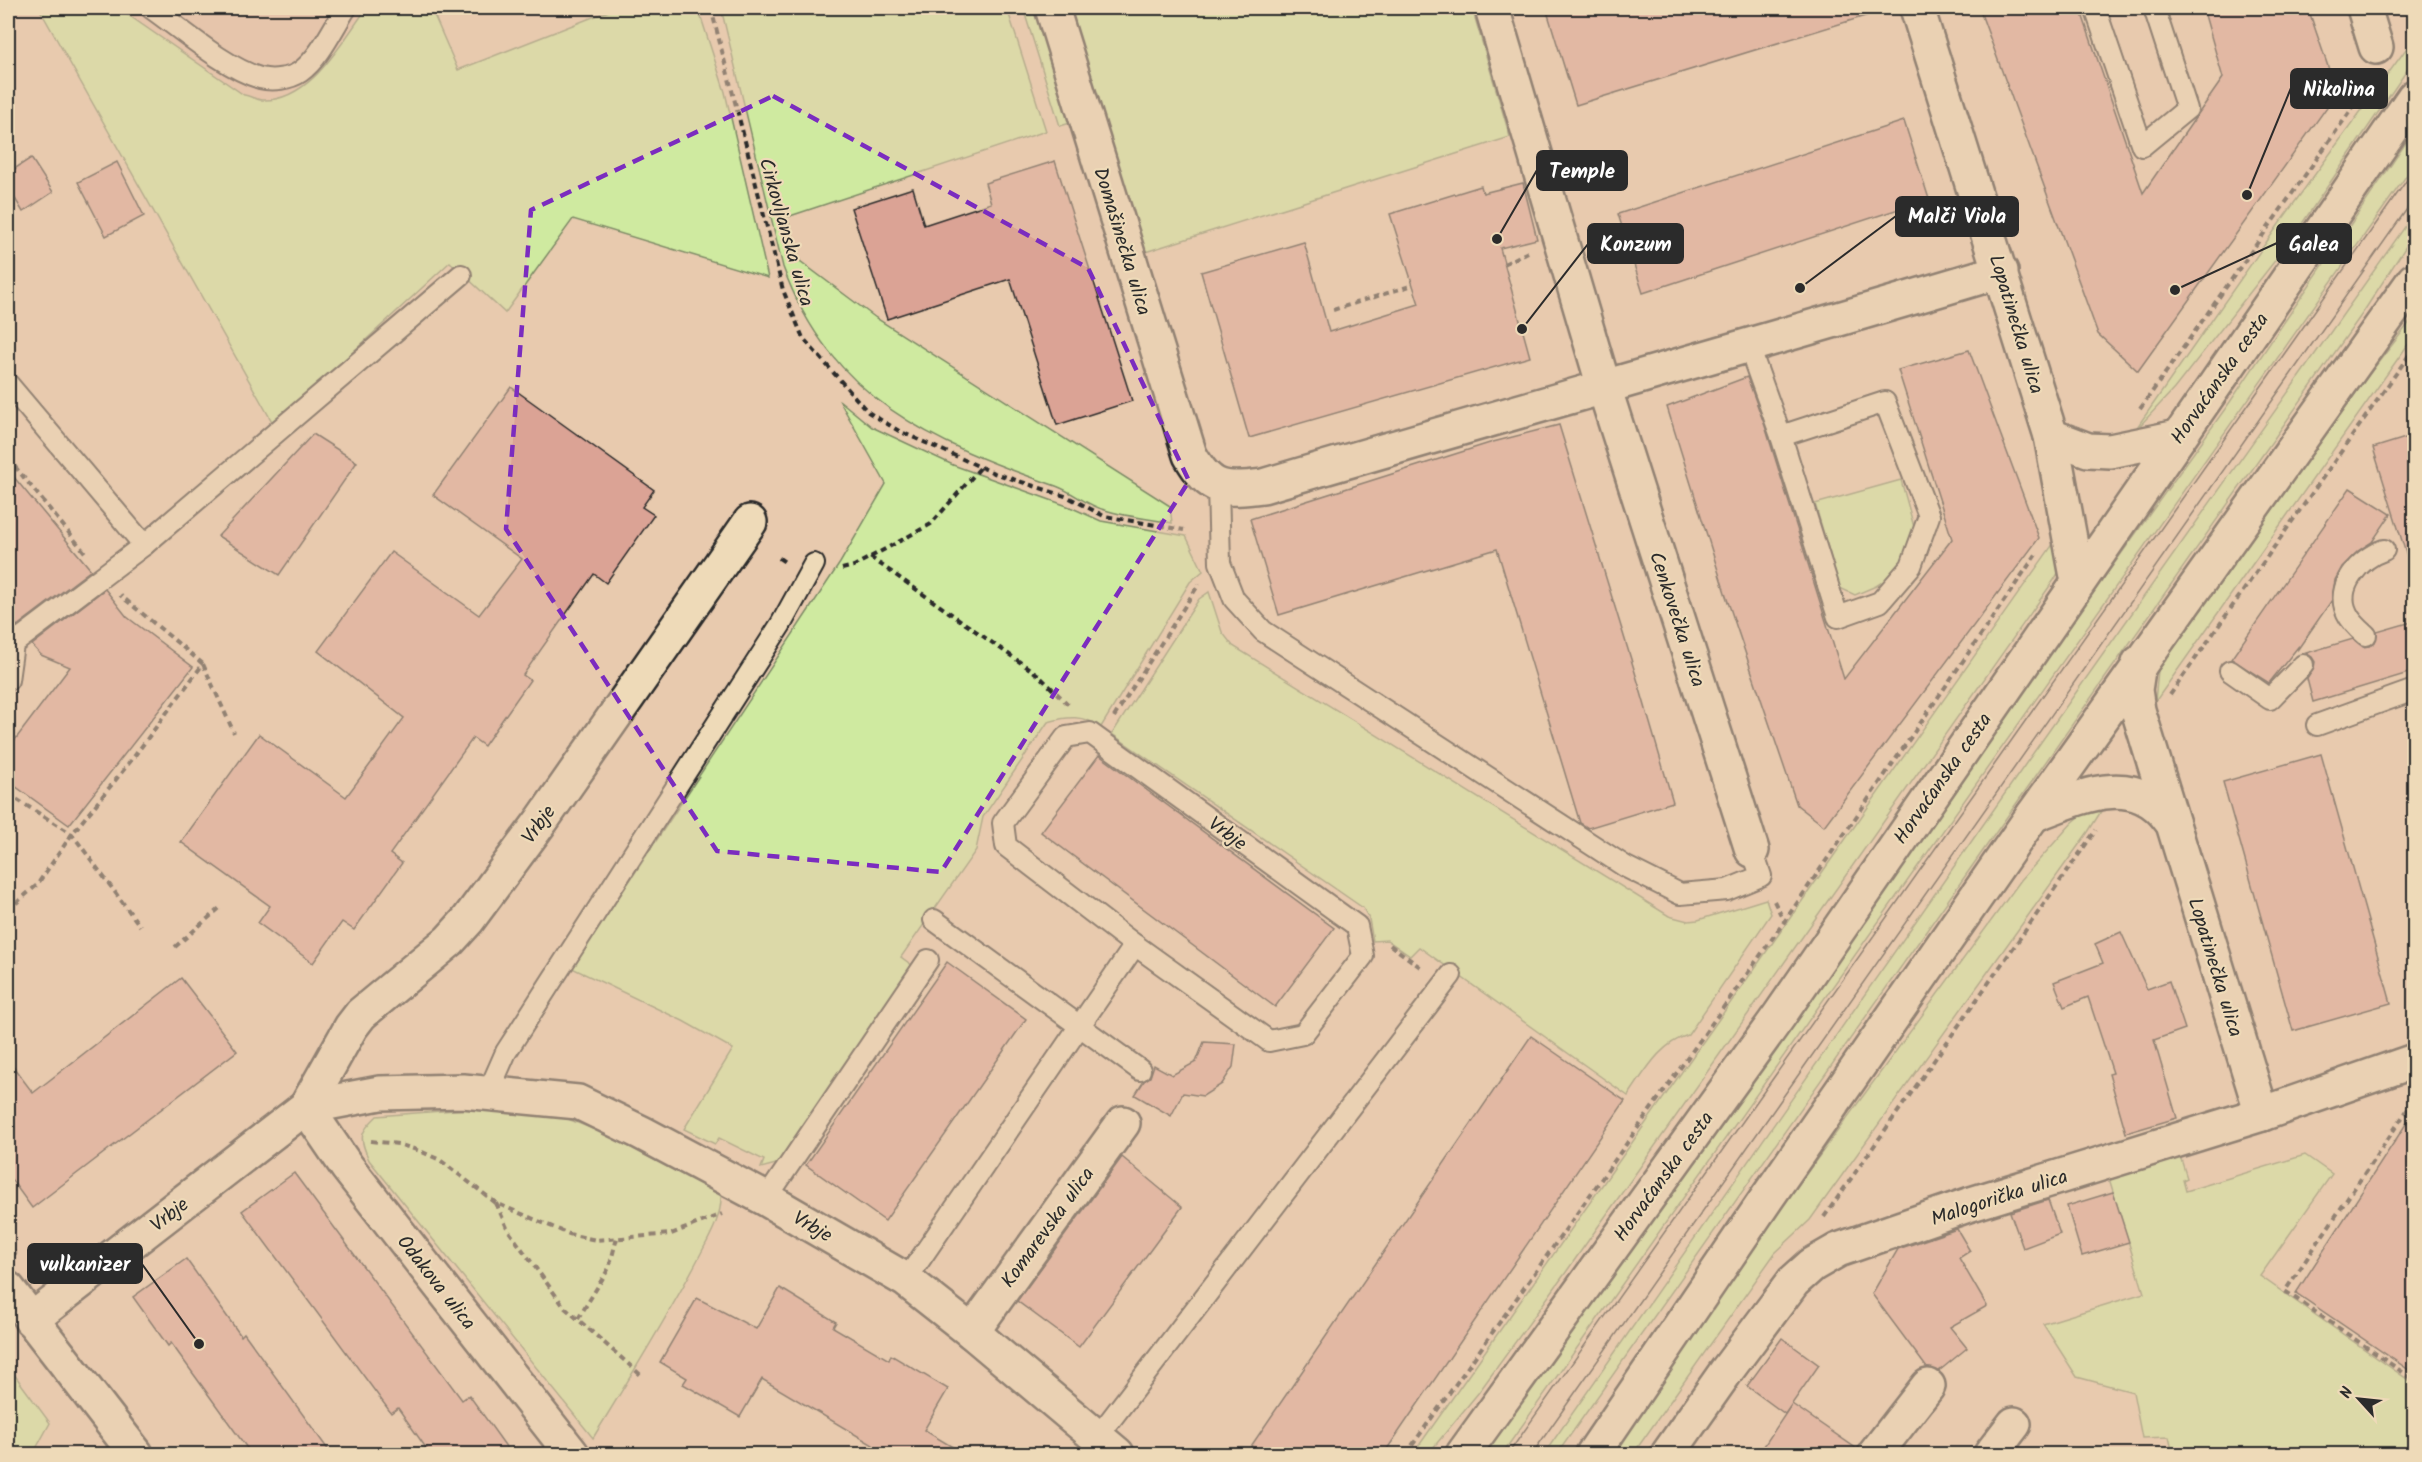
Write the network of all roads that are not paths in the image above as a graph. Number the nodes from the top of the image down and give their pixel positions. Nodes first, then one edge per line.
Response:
1 (151, 8) edge
2 (346, 8) edge
3 (1052, 8) edge
4 (1492, 8) edge
5 (1917, 8) edge
6 (2095, 8) edge
7 (2154, 8) edge
8 (2364, 8) edge
9 (2385, 53) road end
10 (2415, 97) edge
11 (2001, 271) junction
12 (461, 275) dead end
13 (2415, 280) edge
14 (1749, 347) junction
15 (8, 384) edge
16 (1604, 387) junction
17 (1781, 436) junction
18 (2051, 436) junction
19 (2178, 436) junction
20 (1209, 479) junction
21 (750, 522) dead end
22 (144, 545) junction
23 (2384, 550) dead end
24 (810, 571) road end
25 (2078, 582) junction
26 (2366, 635) dead end
27 (10, 638) edge
28 (2139, 663) junction
29 (2303, 665) dead end
30 (2230, 671) dead end
31 (8, 680) edge
32 (2415, 690) edge
33 (2317, 725) dead end
34 (2033, 815) junction
35 (2170, 820) junction
36 (1752, 850) joint
37 (934, 920) dead end
38 (1135, 945) junction
39 (928, 960) dead end
40 (1448, 980) road end
41 (1080, 1024) junction
42 (2415, 1061) edge
43 (1140, 1070) dead end
44 (488, 1094) junction
45 (306, 1107) junction
46 (2262, 1114) junction
47 (1123, 1123) dead end
48 (766, 1199) junction
49 (906, 1280) junction
50 (8, 1289) edge
51 (31, 1320) junction
52 (972, 1332) junction
53 (1928, 1386) dead end
54 (2014, 1424) dead end
55 (1106, 1447) edge
56 (136, 1455) edge
57 (572, 1455) edge
58 (1463, 1455) edge
59 (1593, 1455) edge
60 (1668, 1455) edge
61 (1875, 1455) edge
62 (1991, 1455) edge

1 - 2 lane
3 - 20 street, Domašinečka ulica
4 - 16 street, Cenkovečka ulica
5 - 11 street, Lopatinečka ulica
6 - 7 lane
8 - 9 street
10 - 19 street, Horvaćanska cesta
11 - 14 street
11 - 18 street, Lopatinečka ulica
12 - 22 lane
13 - 28 street
14 - 16 street
14 - 17 lane
15 - 22 lane
16 - 20 street
16 - 36 street, Cenkovečka ulica
17 - 17 lane
18 - 19 street
18 - 25 street, Lopatinečka ulica
19 - 25 street, Horvaćanska cesta
20 - 36 lane
21 - 45 street, Vrbje
22 - 27 lane
23 - 26 lane
24 - 44 lane
25 - 58 street, Horvaćanska cesta
27 - 31 lane
28 - 34 street
28 - 35 street, Lopatinečka ulica
29 - 30 lane
32 - 33 lane
34 - 35 street, Lopatinečka ulica
34 - 59 street
35 - 46 street, Lopatinečka ulica
37 - 41 lane
38 - 38 lane, Vrbje
38 - 41 lane
39 - 48 lane
40 - 55 lane
41 - 43 lane
41 - 49 lane
42 - 46 street, Malogorička ulica
44 - 45 street, Vrbje
44 - 48 street, Vrbje
45 - 51 street, Vrbje
45 - 57 street, Odakova ulica
46 - 60 street, Malogorička ulica
47 - 52 street, Komarevska ulica
48 - 49 street, Vrbje
49 - 52 street, Vrbje
50 - 51 street
51 - 56 street
52 - 55 street, Vrbje
53 - 61 street
54 - 62 street

